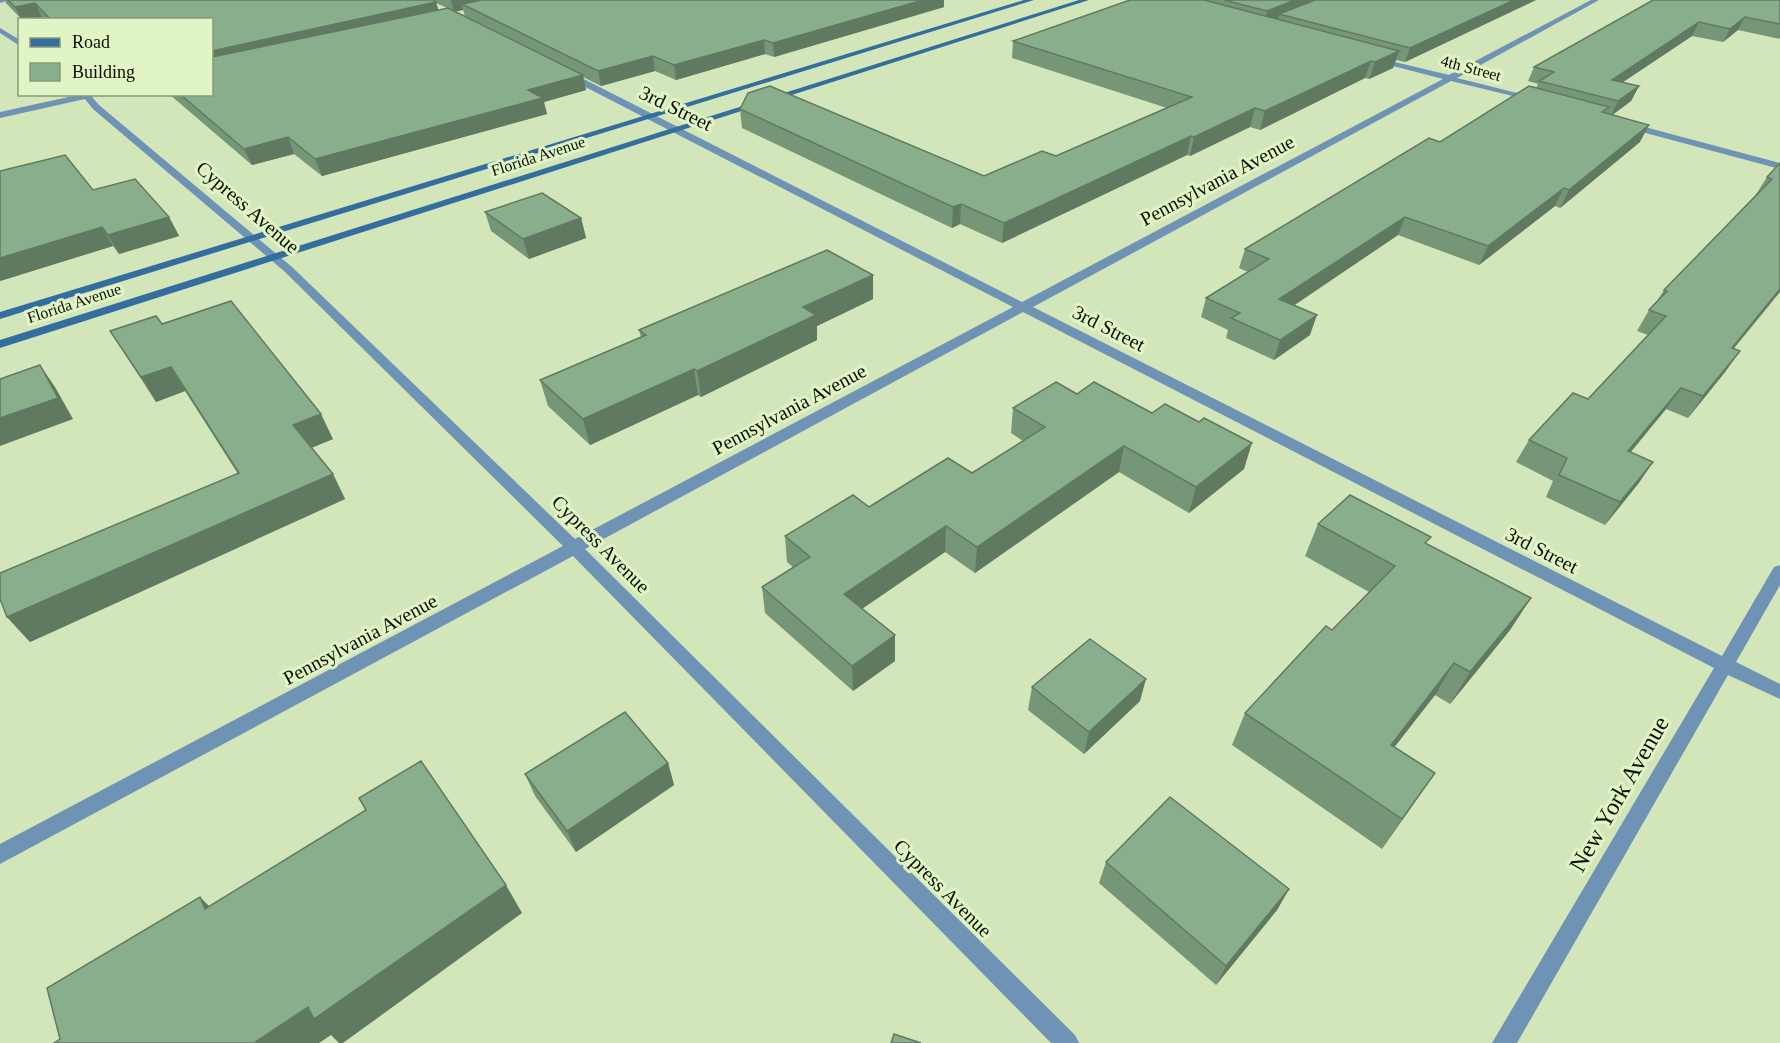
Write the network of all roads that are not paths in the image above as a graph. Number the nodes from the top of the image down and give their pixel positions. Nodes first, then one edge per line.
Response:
1 (6, 0) edge
2 (1031, 0) edge
3 (1086, 0) edge
4 (1596, 0) edge
5 (0, 1) edge
6 (0, 30) edge
7 (18, 43) edge
8 (1373, 58) edge
9 (553, 67) edge
10 (1450, 78) junction
11 (86, 96) edge
12 (90, 96) edge
13 (1541, 102) edge
14 (0, 115) edge
15 (652, 116) junction
16 (1620, 123) edge
17 (677, 129) junction
18 (1780, 166) edge
19 (252, 239) junction
20 (272, 258) junction
21 (1022, 307) junction
22 (0, 316) edge
23 (0, 344) edge
24 (574, 545) junction
25 (1780, 571) edge
26 (1724, 664) junction
27 (1780, 692) edge
28 (0, 855) edge
29 (1067, 1043) edge
30 (1504, 1043) edge

1 - 5 street
2 - 15 main road, Florida Avenue
3 - 17 main road, Florida Avenue
4 - 10 street, Pennsylvania Avenue
6 - 7 street
8 - 10 street, 4th Street
9 - 15 street, 3rd Street
10 - 13 street, 4th Street
10 - 21 street, Pennsylvania Avenue
11 - 14 street
12 - 19 street, Cypress Avenue
15 - 17 street, 3rd Street
15 - 19 main road, Florida Avenue
16 - 18 street
17 - 20 main road, Florida Avenue
17 - 21 street, 3rd Street
19 - 20 street, Cypress Avenue
19 - 22 main road, Florida Avenue
20 - 23 main road, Florida Avenue
20 - 24 street, Cypress Avenue
21 - 24 street, Pennsylvania Avenue
21 - 26 street, 3rd Street
24 - 28 street, Pennsylvania Avenue
24 - 29 street, Cypress Avenue
25 - 26 street, New York Avenue
26 - 27 street, 3rd Street
26 - 30 street, New York Avenue

